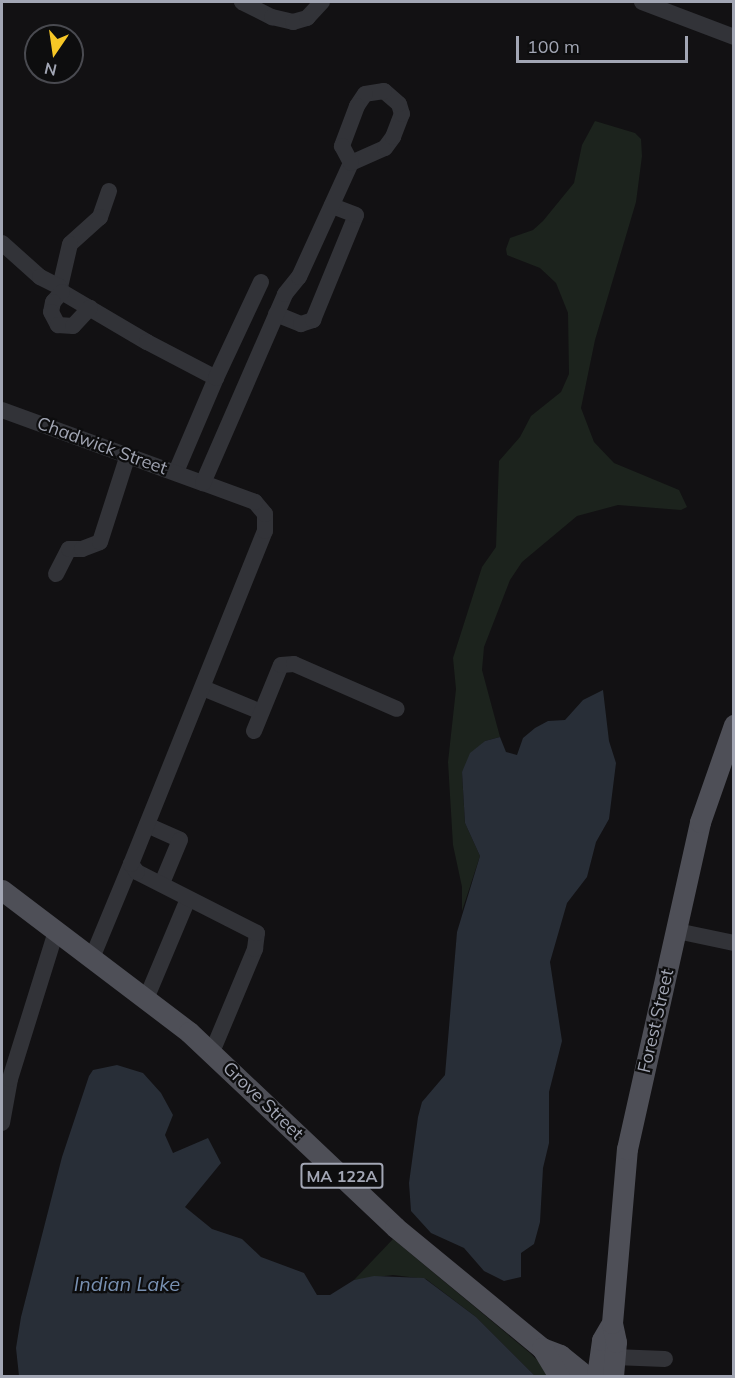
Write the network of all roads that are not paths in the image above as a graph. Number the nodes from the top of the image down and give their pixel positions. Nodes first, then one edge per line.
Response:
1 (242, 2) edge
2 (322, 2) edge
3 (642, 2) edge
4 (734, 37) edge
5 (351, 163) dead end
6 (109, 191) dead end
7 (332, 206) junction
8 (2, 243) edge
9 (261, 282) dead end
10 (61, 290) junction
11 (90, 308) junction
12 (276, 314) junction
13 (216, 378) junction
14 (2, 410) edge
15 (128, 455) junction
16 (190, 478) junction
17 (56, 574) dead end
18 (203, 688) junction
19 (397, 709) dead end
20 (261, 712) junction
21 (734, 725) edge
22 (254, 731) dead end
23 (147, 825) junction
24 (131, 864) junction
25 (162, 883) junction
26 (2, 890) edge
27 (188, 900) junction
28 (56, 931) junction
29 (677, 931) junction
30 (734, 943) edge
31 (92, 958) junction
32 (146, 999) junction
33 (212, 1052) junction
34 (6, 1086) edge
35 (2, 1123) edge
36 (607, 1332) junction
37 (551, 1351) junction
38 (665, 1359) dead end
39 (614, 1367) edge
40 (560, 1377) edge
41 (586, 1377) edge
42 (597, 1377) edge

1 - 2 street
3 - 4 street
5 - 7 street
6 - 10 street
7 - 12 street
7 - 12 street
8 - 10 street
9 - 13 street
10 - 11 street
10 - 11 street
11 - 13 street
12 - 16 street
13 - 16 street
14 - 15 street, Chadwick Street
15 - 16 street, Chadwick Street
15 - 17 street
16 - 18 street, Chadwick Street
18 - 20 street
18 - 23 street, Chadwick Street
19 - 20 street
20 - 22 street
21 - 29 main road, Forest Street
23 - 24 street, Chadwick Street
23 - 25 street
24 - 25 street
24 - 31 street, Chadwick Street
25 - 27 street
26 - 28 main road, Grove Street / MA 122A
27 - 32 street
27 - 33 street
28 - 31 main road, Grove Street / MA 122A
28 - 34 street
29 - 30 street
29 - 36 main road, Forest Street
31 - 32 main road, Grove Street / MA 122A
32 - 33 main road, Grove Street / MA 122A
33 - 37 main road, Grove Street / MA 122A
34 - 35 street
36 - 37 main road
36 - 39 main road, Forest Street
36 - 42 main road, Forest Street
37 - 40 main road, Grove Street / MA 122A
37 - 41 main road, Grove Street / MA 122A
38 - 39 street

